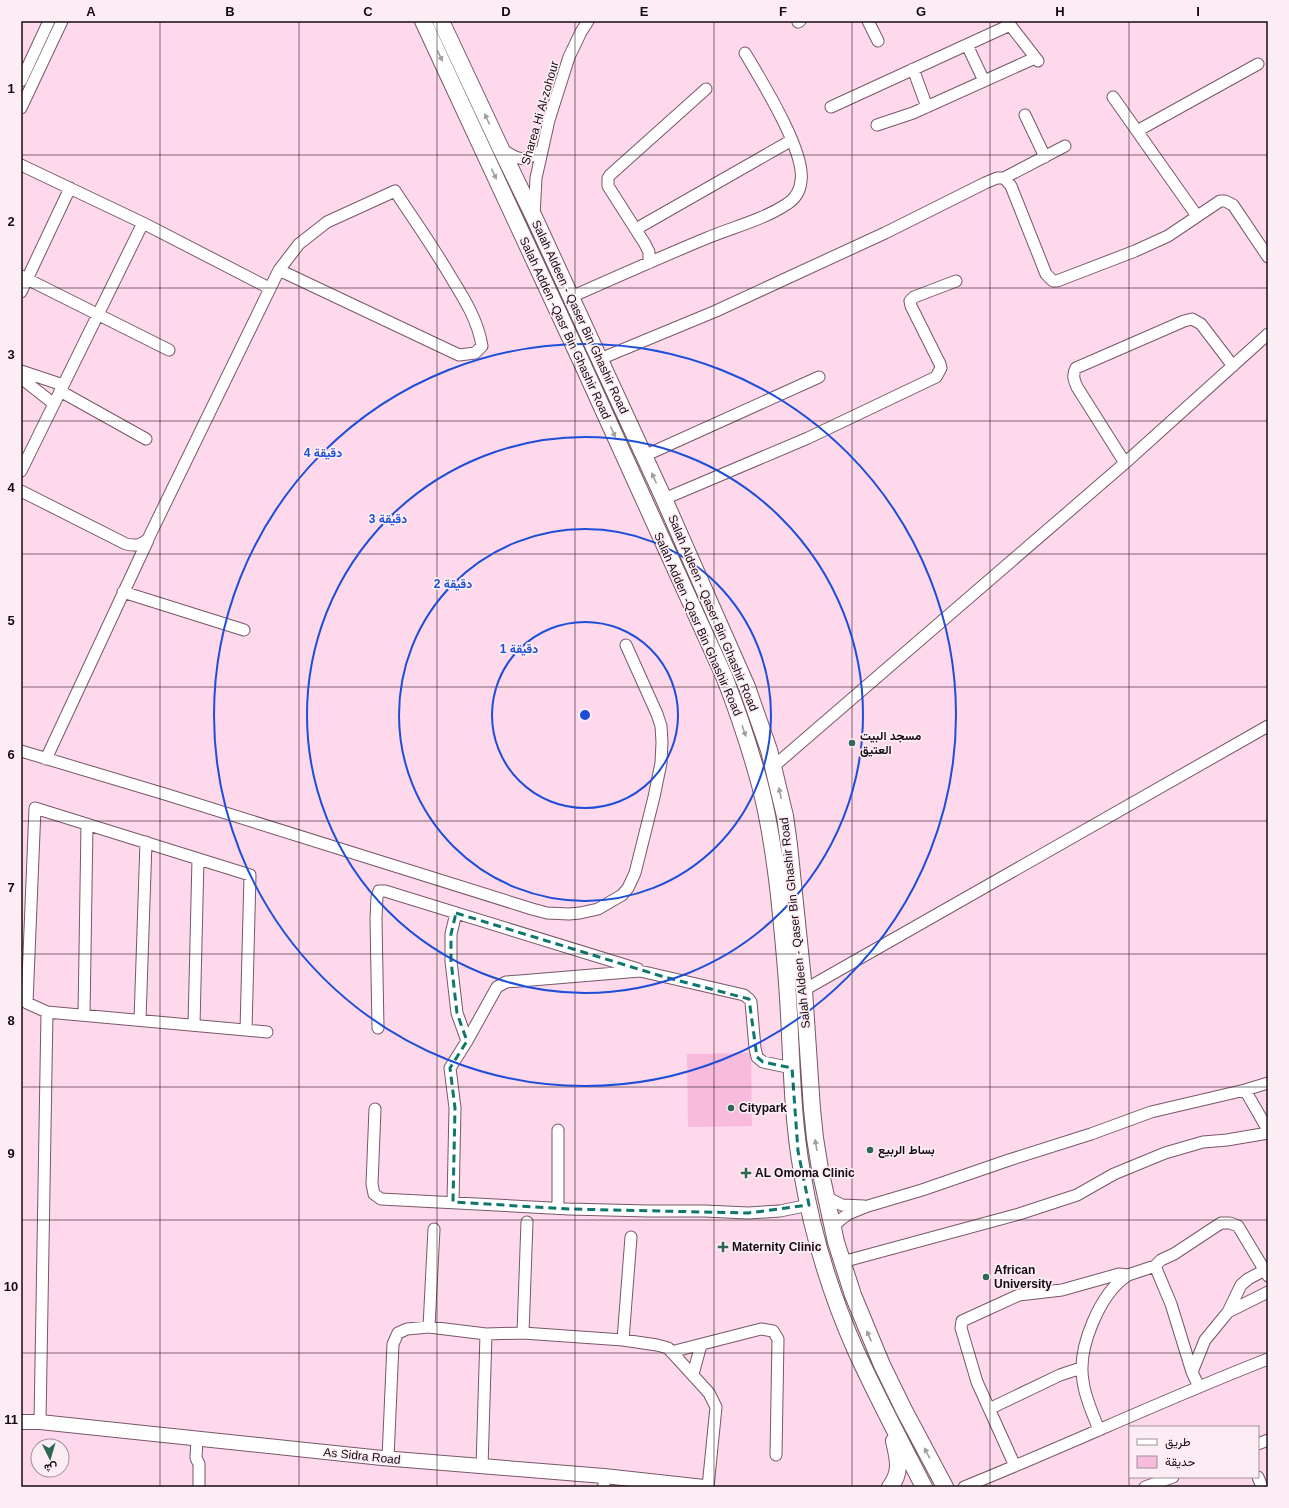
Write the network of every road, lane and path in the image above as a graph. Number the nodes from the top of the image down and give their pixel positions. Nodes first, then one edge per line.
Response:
1 (49, 21) edge
2 (62, 21) edge
3 (423, 21) edge
4 (441, 21) edge
5 (588, 21) edge
6 (868, 21) edge
7 (1009, 23) edge
8 (878, 41) dead end
9 (967, 45) junction
10 (745, 53) dead end
11 (1258, 64) dead end
12 (913, 69) junction
13 (21, 81) edge
14 (984, 81) junction
15 (706, 89) dead end
16 (1113, 97) dead end
17 (831, 107) dead end
18 (927, 107) junction
19 (21, 108) edge
20 (1025, 115) dead end
21 (877, 125) dead end
22 (1137, 131) junction
23 (792, 140) junction
24 (1065, 146) dead end
25 (500, 149) junction
26 (542, 150) junction
27 (1045, 157) junction
28 (21, 165) edge
29 (1004, 178) junction
30 (70, 188) junction
31 (1197, 216) junction
32 (534, 217) junction
33 (143, 223) junction
34 (636, 229) junction
35 (1268, 257) edge
36 (649, 263) junction
37 (279, 270) junction
38 (24, 277) edge
39 (956, 281) dead end
40 (269, 288) junction
41 (21, 292) edge
42 (571, 297) junction
43 (98, 315) junction
44 (1268, 334) edge
45 (169, 350) dead end
46 (600, 359) junction
47 (1233, 366) junction
48 (21, 371) edge
49 (819, 377) dead end
50 (21, 378) edge
51 (62, 388) junction
52 (54, 404) junction
53 (146, 439) dead end
54 (644, 456) junction
55 (1125, 463) junction
56 (21, 471) edge
57 (21, 492) edge
58 (664, 499) junction
59 (671, 516) junction
60 (654, 524) junction
61 (148, 539) junction
62 (123, 592) junction
63 (244, 630) dead end
64 (626, 644) dead end
65 (1268, 726) edge
66 (21, 751) edge
67 (46, 759) junction
68 (774, 766) junction
69 (87, 825) junction
70 (146, 842) junction
71 (198, 859) junction
72 (456, 913) junction
73 (646, 971) junction
74 (804, 990) junction
75 (47, 1012) junction
76 (84, 1015) junction
77 (140, 1020) junction
78 (194, 1025) junction
79 (378, 1028) dead end
80 (246, 1030) junction
81 (267, 1032) dead end
82 (467, 1041) junction
83 (792, 1068) junction
84 (1268, 1083) edge
85 (1245, 1090) junction
86 (374, 1109) dead end
87 (558, 1130) dead end
88 (1268, 1131) edge
89 (826, 1197) junction
90 (453, 1202) junction
91 (809, 1205) junction
92 (868, 1206) junction
93 (558, 1208) junction
94 (527, 1222) dead end
95 (833, 1228) junction
96 (434, 1229) dead end
97 (631, 1237) dead end
98 (842, 1262) junction
99 (1155, 1266) junction
100 (1266, 1273) edge
101 (1128, 1275) junction
102 (1268, 1292) edge
103 (1228, 1312) junction
104 (429, 1327) junction
105 (522, 1333) junction
106 (486, 1334) junction
107 (623, 1340) junction
108 (700, 1345) junction
109 (671, 1352) junction
110 (1268, 1359) edge
111 (1081, 1368) junction
112 (1192, 1372) junction
113 (693, 1374) junction
114 (1199, 1387) junction
115 (989, 1409) junction
116 (21, 1422) edge
117 (40, 1422) junction
118 (891, 1424) junction
119 (1100, 1430) junction
120 (197, 1439) junction
121 (776, 1455) dead end
122 (388, 1458) junction
123 (1016, 1466) junction
124 (482, 1467) junction
125 (1170, 1478) edge
126 (604, 1482) edge
127 (636, 1483) edge
128 (199, 1487) edge
129 (704, 1487) edge
130 (708, 1487) edge
131 (890, 1487) edge
132 (924, 1487) edge
133 (945, 1487) edge
134 (964, 1487) edge
135 (1145, 1487) edge

1 - 13 street
2 - 19 street
3 -> 60 highway, Salah Adden -Qasr Bin Ghashir Road
25 -> 4 highway, Salah Aldeen - Qaser Bin Ghashir Road
5 - 26 street, Sharea Hi Al-zohour
6 - 8 street
7 - 9 street
7 - 14 street
9 - 12 street
9 - 14 street
10 - 23 street
11 - 22 street
12 - 17 street
12 - 18 street
14 - 18 street
15 - 34 street
16 - 22 street
18 - 21 street
20 - 27 street
22 - 31 street
23 - 34 street
23 - 36 street
24 - 27 street
25 - 26 street
25 - 32 highway, Salah Aldeen - Qaser Bin Ghashir Road
26 - 32 street, Sharea Hi Al-zohour
27 - 29 street
28 - 30 street
29 - 31 street
29 - 46 street
30 - 33 street
30 - 38 street
31 - 35 street
32 - 42 highway, Salah Aldeen - Qaser Bin Ghashir Road
33 - 40 street
33 - 43 street
34 - 36 street
36 - 42 street
37 - 37 street
37 - 40 street
38 - 41 street
38 - 43 street
39 - 58 street
40 - 61 street
42 - 46 highway, Salah Aldeen - Qaser Bin Ghashir Road
43 - 45 street
43 - 51 street
44 - 47 street
46 - 54 highway, Salah Aldeen - Qaser Bin Ghashir Road
47 - 55 street
47 - 55 street
48 - 51 street
49 - 54 street
50 - 52 street
51 - 52 street
51 - 53 street
52 - 56 street
58 -> 54 highway, Salah Aldeen - Qaser Bin Ghashir Road
55 - 68 street
57 - 61 street
58 - 59 highway, Salah Aldeen - Qaser Bin Ghashir Road
59 - 60 highway
59 - 68 highway, Salah Aldeen - Qaser Bin Ghashir Road
60 -> 83 highway, Salah Adden -Qasr Bin Ghashir Road
61 - 62 street
62 - 63 street
62 - 67 street
64 - 67 street
65 - 74 street
66 - 67 street
74 -> 68 highway, Salah Aldeen - Qaser Bin Ghashir Road
69 - 70 street
69 - 75 street
69 - 76 street
70 - 71 street
70 - 77 street
71 - 78 street
71 - 80 street
72 - 73 street
72 - 79 street
72 - 82 street
73 - 82 street
73 - 83 street
89 -> 74 highway, Salah Aldeen - Qaser Bin Ghashir Road
75 - 76 street
75 - 117 street
76 - 77 street
77 - 78 street
78 - 80 street
80 - 81 street
82 - 90 street
83 - 91 highway, Salah Adden -Qasr Bin Ghashir Road
84 - 85 street
85 - 88 street
85 - 92 street
86 - 90 street
87 - 93 street
88 - 98 street
89 - 92 street
89 - 95 highway, Salah Aldeen - Qaser Bin Ghashir Road
90 - 93 street
91 - 93 street
91 - 118 highway, Salah Adden -Qasr Bin Ghashir Road
92 - 95 street
94 - 105 street
95 - 98 highway, Salah Aldeen - Qaser Bin Ghashir Road
96 - 104 street
97 - 107 street
133 -> 98 highway, Salah Aldeen - Qaser Bin Ghashir Road
99 - 100 street
99 - 101 street
99 - 112 street
100 - 103 street
101 - 111 street
101 - 115 street
102 - 103 street
103 - 112 street
104 - 106 street
104 - 122 street
105 - 106 street
105 - 107 street
106 - 124 street
107 - 109 street
108 - 109 street
108 - 113 street
108 - 121 street
109 - 113 street
110 - 114 street
111 - 115 street
111 - 119 street
112 - 114 street
113 - 130 street
114 - 119 street
115 - 123 street
116 - 117 main road, As Sidra Road
117 - 120 main road, As Sidra Road
118 - 131 highway
118 - 132 highway, Salah Adden -Qasr Bin Ghashir Road
119 - 123 street
120 - 122 main road, As Sidra Road
120 - 128 street
122 - 124 main road, As Sidra Road
123 - 134 street
124 - 126 main road, As Sidra Road
125 - 135 street
126 - 127 main road, As Sidra Road
127 - 129 main road, As Sidra Road

